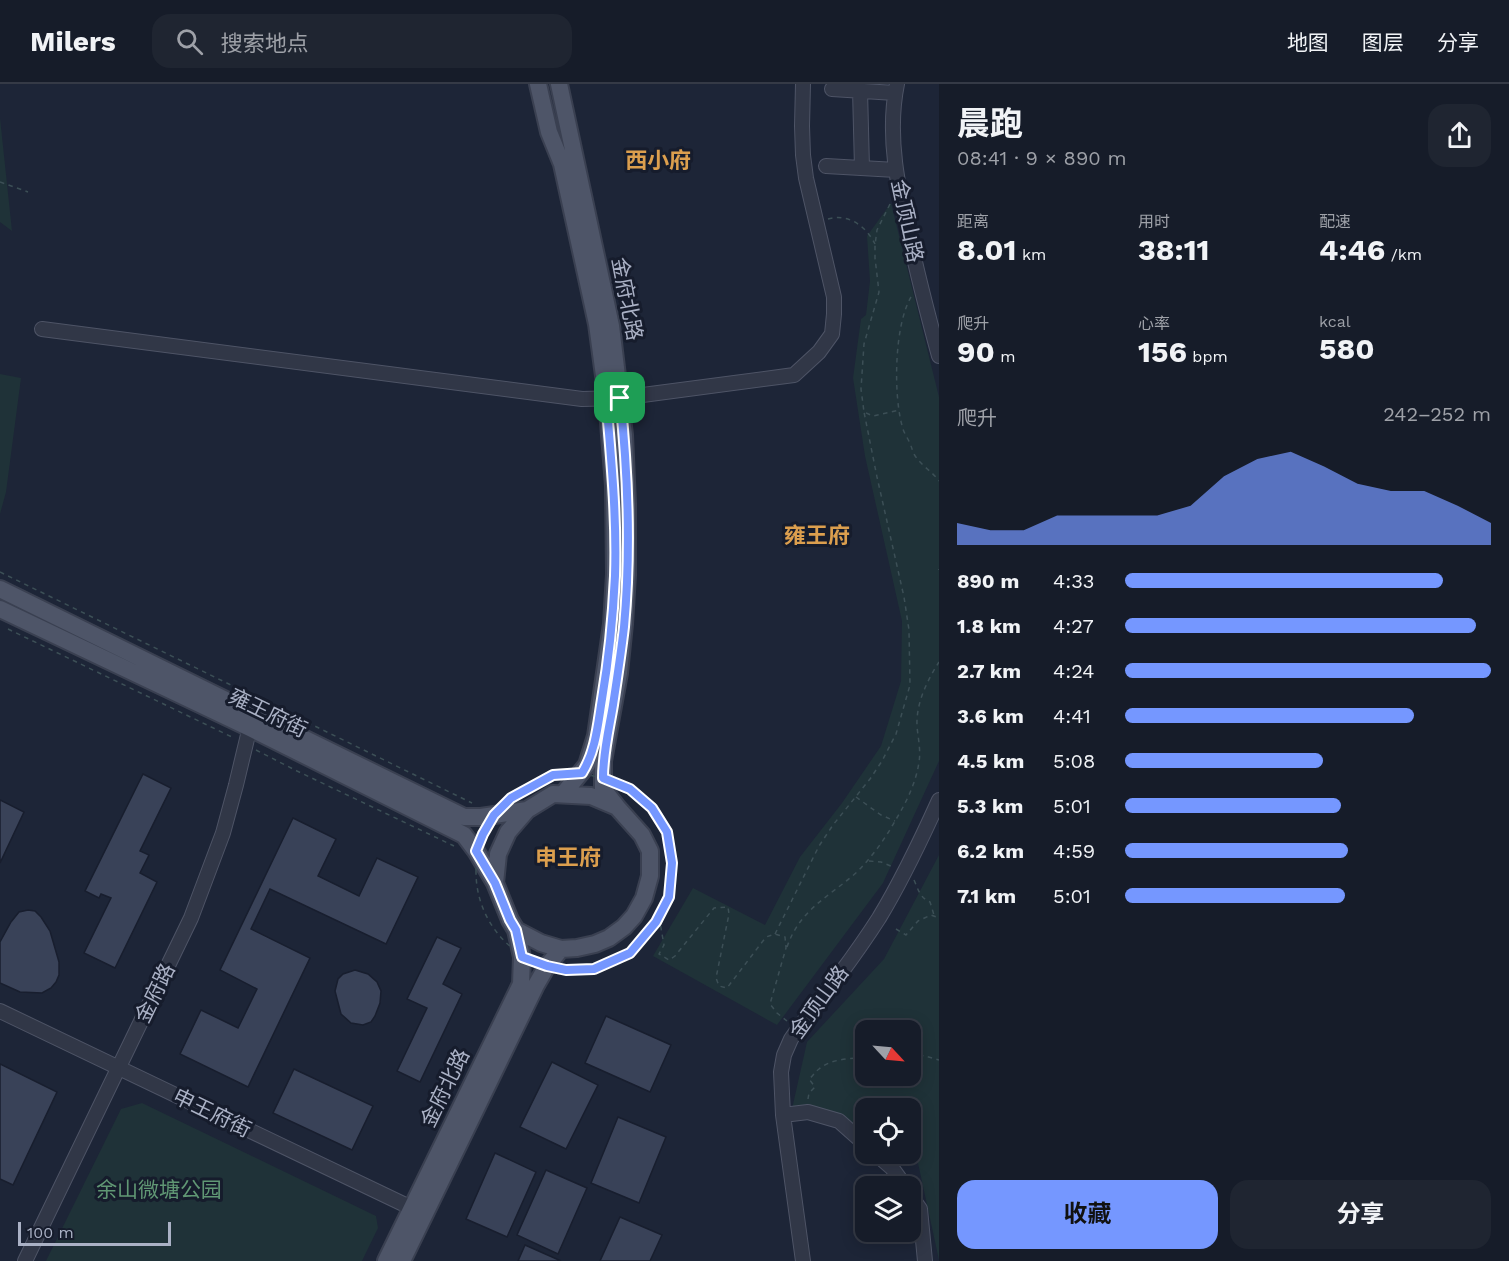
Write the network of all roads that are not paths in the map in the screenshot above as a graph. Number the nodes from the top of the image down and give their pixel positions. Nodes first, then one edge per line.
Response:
1 (538, 84) edge
2 (559, 84) edge
3 (803, 84) edge
4 (896, 88) edge
5 (832, 89) dead end
6 (860, 90) junction
7 (826, 166) dead end
8 (862, 168) junction
9 (896, 170) junction
10 (42, 329) dead end
11 (939, 356) edge
12 (613, 398) junction
13 (1, 591) edge
14 (0, 609) edge
15 (252, 721) junction
16 (563, 794) junction
17 (939, 800) edge
18 (617, 807) junction
19 (527, 810) junction
20 (495, 883) junction
21 (516, 930) junction
22 (561, 949) junction
23 (0, 1011) edge
24 (118, 1068) junction
25 (783, 1115) junction
26 (855, 1135) edge
27 (887, 1164) edge
28 (898, 1176) edge
29 (418, 1212) junction
30 (921, 1219) edge
31 (25, 1261) edge
32 (386, 1261) edge
33 (402, 1261) edge
34 (803, 1261) edge
35 (925, 1261) edge

1 - 12 main road, 金府北路
2 - 12 main road, 金府北路
3 - 12 street
4 - 6 street
4 - 9 street, 金顶山路
5 - 6 street
6 - 8 street
7 - 8 street
8 - 9 street
9 - 11 street, 金顶山路
10 - 12 street
12 - 16 main road, 金府北路
12 - 18 main road, 金府北路
13 - 15 main road, 雍王府街
14 - 15 main road, 雍王府街
15 - 19 main road, 雍王府街
15 - 20 main road, 雍王府街
15 - 24 street, 金府路
16 - 18 main road
16 - 19 main road
17 - 25 street, 金顶山路
18 - 22 main road
19 - 20 main road
20 - 21 main road
21 - 22 main road
21 - 29 main road, 金府北路
22 - 29 main road, 金府北路
23 - 24 street, 申王府街
24 - 29 street, 申王府街
24 - 31 street, 金府路
25 - 26 street
25 - 34 street, 金顶山路
27 - 28 street
29 - 32 main road, 金府北路
29 - 33 main road, 金府北路
30 - 35 street

